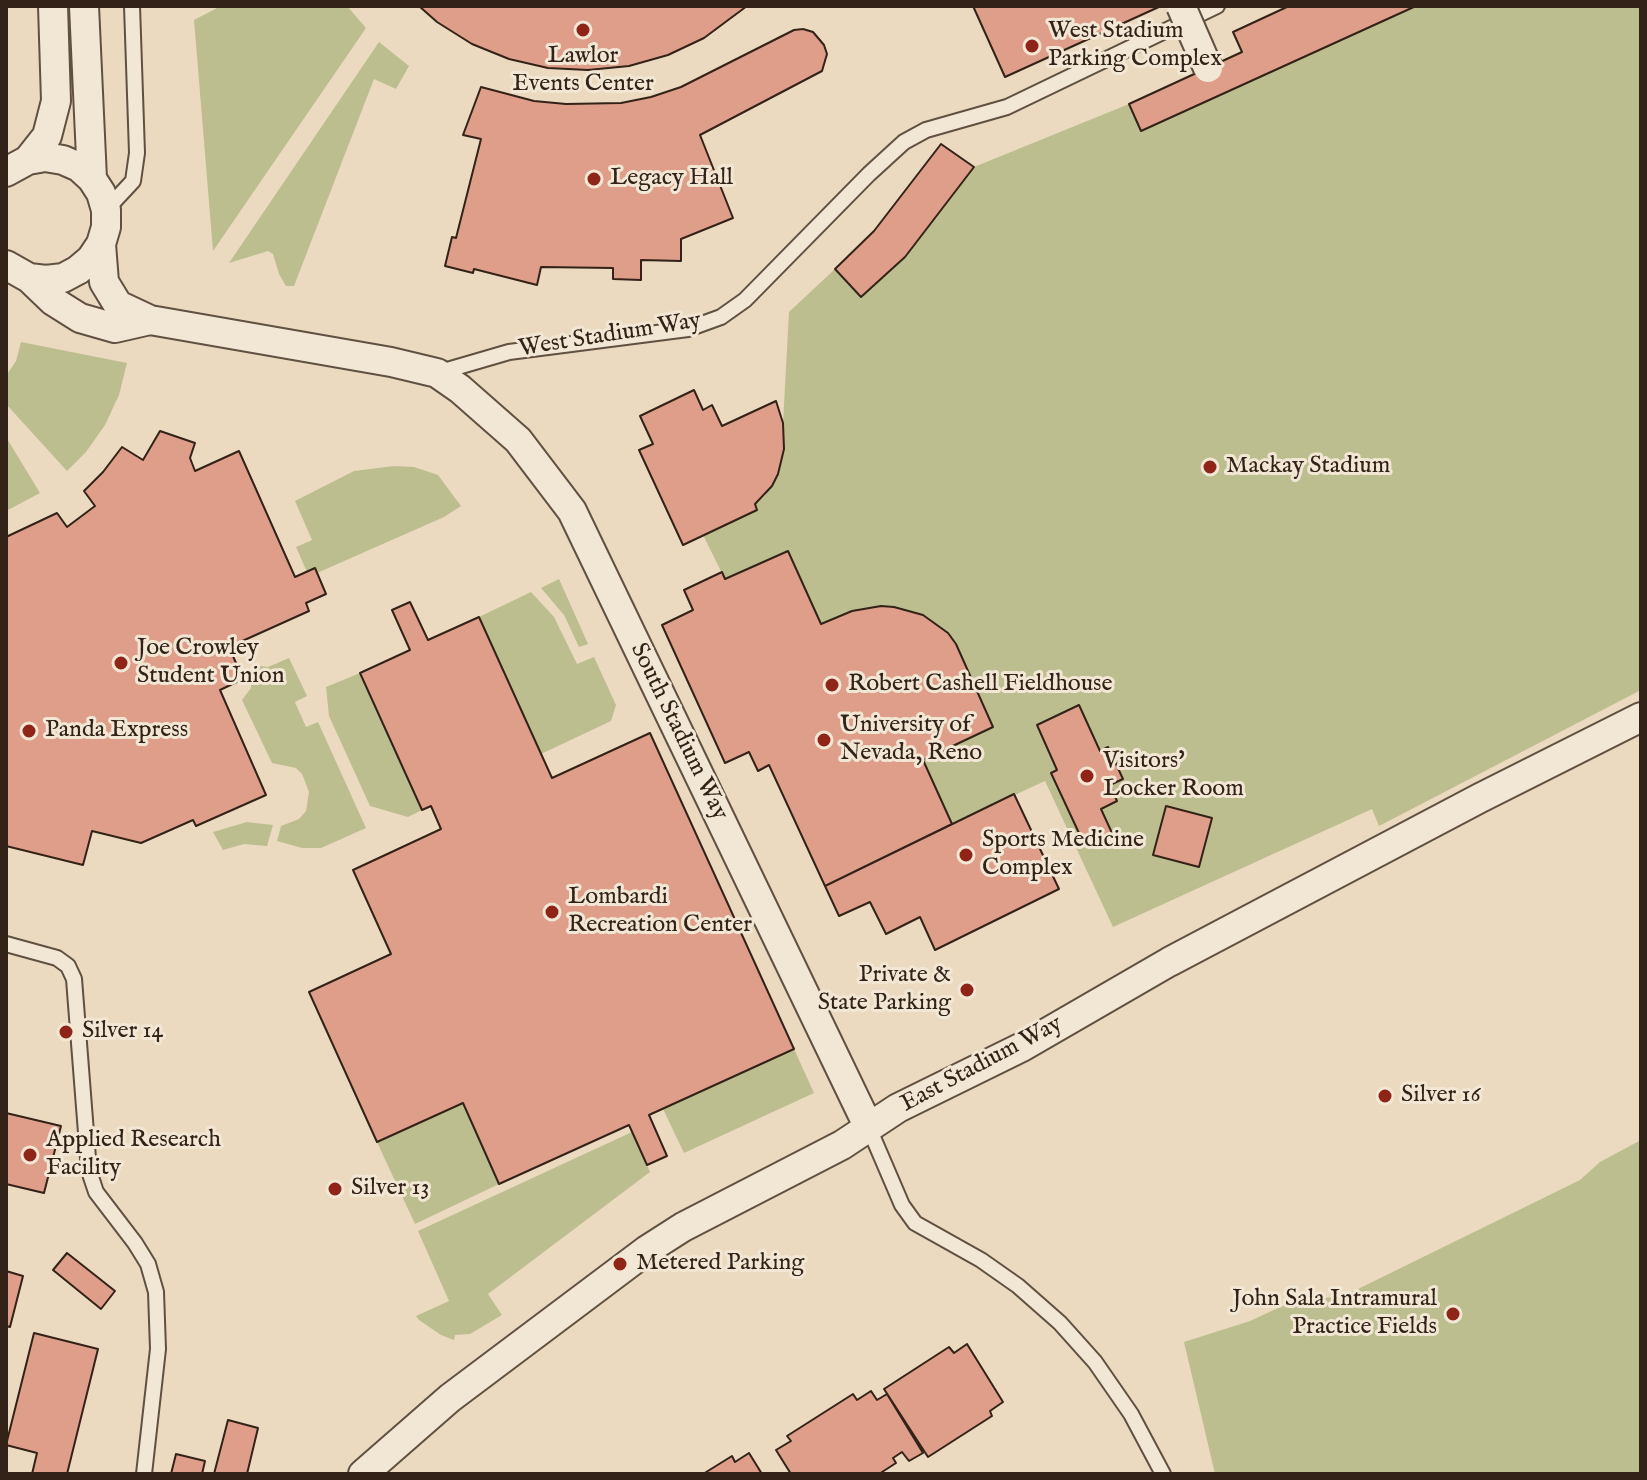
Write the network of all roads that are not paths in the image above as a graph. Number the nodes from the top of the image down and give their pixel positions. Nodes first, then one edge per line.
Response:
1 (53, 6) edge
2 (84, 6) edge
3 (132, 6) edge
4 (1181, 6) edge
5 (1217, 6) edge
6 (1208, 68) dead end
7 (17, 166) edge
8 (92, 179) junction
9 (106, 210) junction
10 (101, 244) junction
11 (17, 272) edge
12 (150, 320) junction
13 (437, 373) junction
14 (1641, 717) edge
15 (6, 944) edge
16 (869, 1128) junction
17 (144, 1474) edge
18 (363, 1474) edge
19 (1163, 1474) edge

1 - 7 street
2 - 8 street
3 - 9 lane
4 - 6 street, bridge
5 - 13 lane, West Stadium Way
7 - 8 street
8 - 9 street
9 - 10 street, West Stadium Way
10 - 11 street
10 - 12 street, West Stadium Way
11 - 12 street, West Stadium Way
12 - 13 street, West Stadium Way
13 - 16 street, South Stadium Way
14 - 16 street, East Stadium Way
15 - 17 lane
16 - 18 street, East Stadium Way
16 - 19 lane

